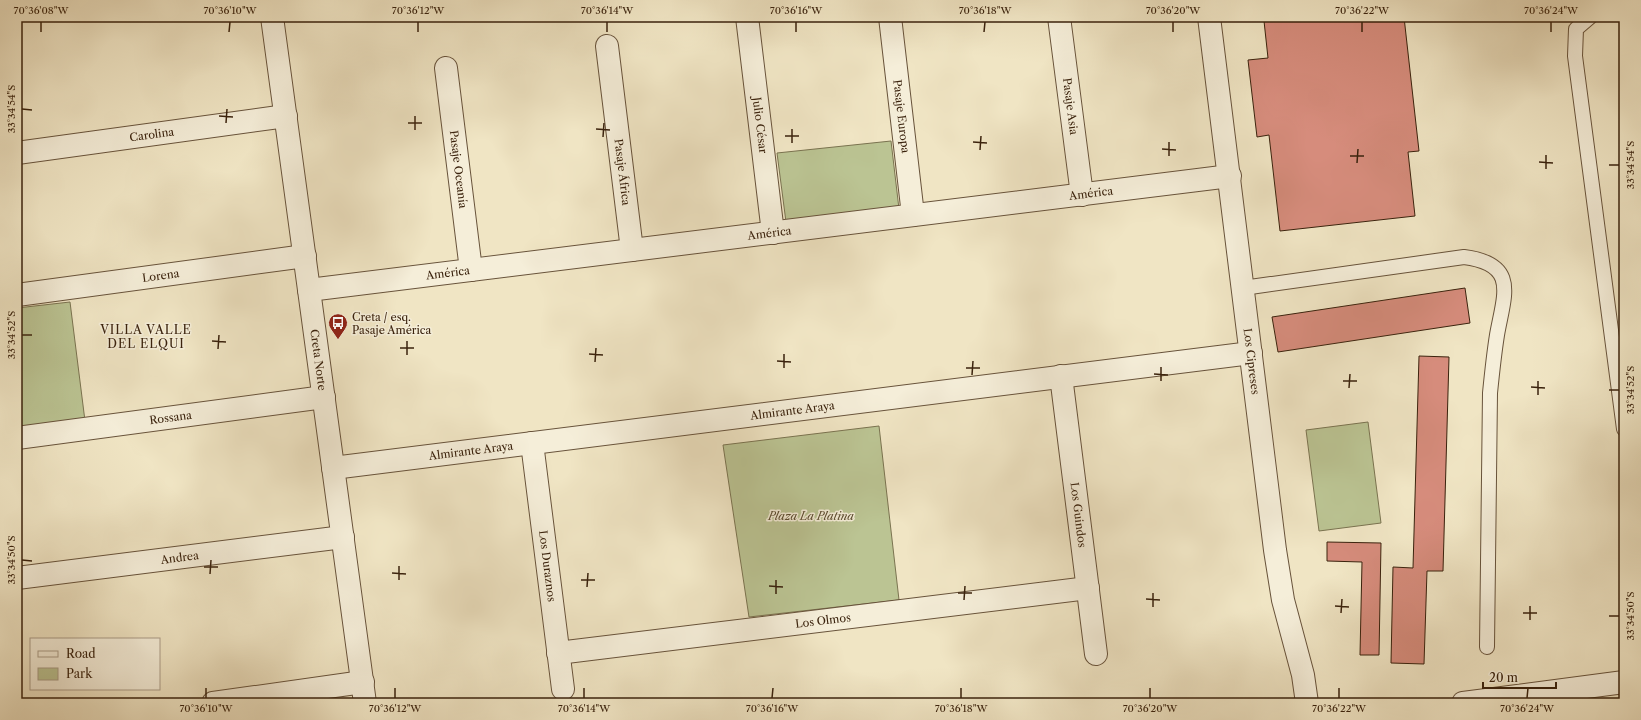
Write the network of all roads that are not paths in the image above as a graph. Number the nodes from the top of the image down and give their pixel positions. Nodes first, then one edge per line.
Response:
1 (272, 17) edge
2 (747, 17) edge
3 (890, 17) edge
4 (1059, 17) edge
5 (1209, 17) edge
6 (1590, 17) edge
7 (607, 46) dead end
8 (446, 68) dead end
9 (286, 116) junction
10 (17, 153) edge
11 (1230, 176) junction
12 (1082, 195) junction
13 (913, 215) junction
14 (774, 233) junction
15 (632, 250) junction
16 (305, 256) junction
17 (470, 270) junction
18 (1243, 288) junction
19 (310, 290) junction
20 (17, 295) edge
21 (1251, 352) junction
22 (1061, 376) junction
23 (324, 397) junction
24 (1624, 429) edge
25 (17, 438) edge
26 (532, 443) junction
27 (334, 468) junction
28 (343, 537) junction
29 (17, 578) edge
30 (1088, 588) junction
31 (1487, 647) dead end
32 (558, 653) junction
33 (1096, 654) dead end
34 (1624, 682) edge
35 (563, 689) dead end
36 (364, 693) edge
37 (213, 703) edge
38 (1307, 703) edge
39 (1463, 703) edge

1 - 9 street, Creta Norte
2 - 14 street, Julio César
3 - 13 street, Pasaje Europa
4 - 12 street, Pasaje Asia
5 - 11 street, Los Cipreses
6 - 24 lane
7 - 15 street, Pasaje África
8 - 17 street, Pasaje Oceanía
9 - 10 street, Carolina
9 - 16 street, Creta Norte
11 - 12 street, América
11 - 18 street, Los Cipreses
12 - 13 street, América
13 - 14 street, América
14 - 15 street, América
15 - 17 street, América
16 - 19 street, Creta Norte
16 - 20 street, Lorena
17 - 19 street, América
18 - 21 street, Los Cipreses
18 - 31 lane
19 - 23 street, Creta Norte
21 - 22 street, Almirante Araya
21 - 38 street, Los Cipreses
22 - 26 street, Almirante Araya
22 - 30 street, Los Guindos
23 - 25 street, Rossana
23 - 27 street, Creta Norte
26 - 27 street, Almirante Araya
26 - 32 street, Los Duraznos
27 - 28 street, Creta Norte
28 - 29 street, Andrea
28 - 36 street, Creta Norte
30 - 32 street, Los Olmos
30 - 33 street, Los Guindos
32 - 35 street, Los Duraznos
34 - 39 street
36 - 37 street

